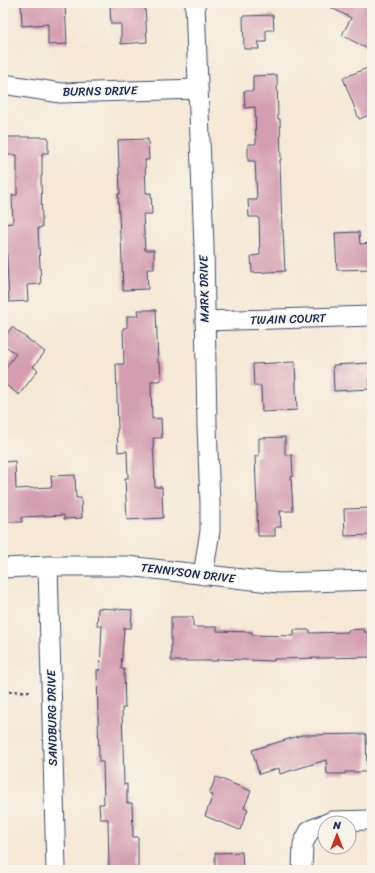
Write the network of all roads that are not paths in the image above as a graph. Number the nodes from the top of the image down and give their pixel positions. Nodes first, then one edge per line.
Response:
1 (195, 3) edge
2 (3, 84) edge
3 (198, 89) junction
4 (372, 316) edge
5 (205, 321) junction
6 (48, 566) junction
7 (3, 568) edge
8 (203, 574) junction
9 (372, 580) edge
10 (357, 820) edge
11 (372, 820) edge
12 (317, 827) edge
13 (56, 870) edge
14 (302, 870) edge

1 - 3 street, MARK DRIVE
2 - 3 street, BURNS DRIVE
3 - 5 street, MARK DRIVE
4 - 5 street, TWAIN COURT
5 - 8 street, MARK DRIVE
6 - 7 street, TENNYSON DRIVE
6 - 8 street, TENNYSON DRIVE
6 - 13 street, SANDBURG DRIVE
8 - 9 street, TENNYSON DRIVE
10 - 11 street
12 - 14 street

